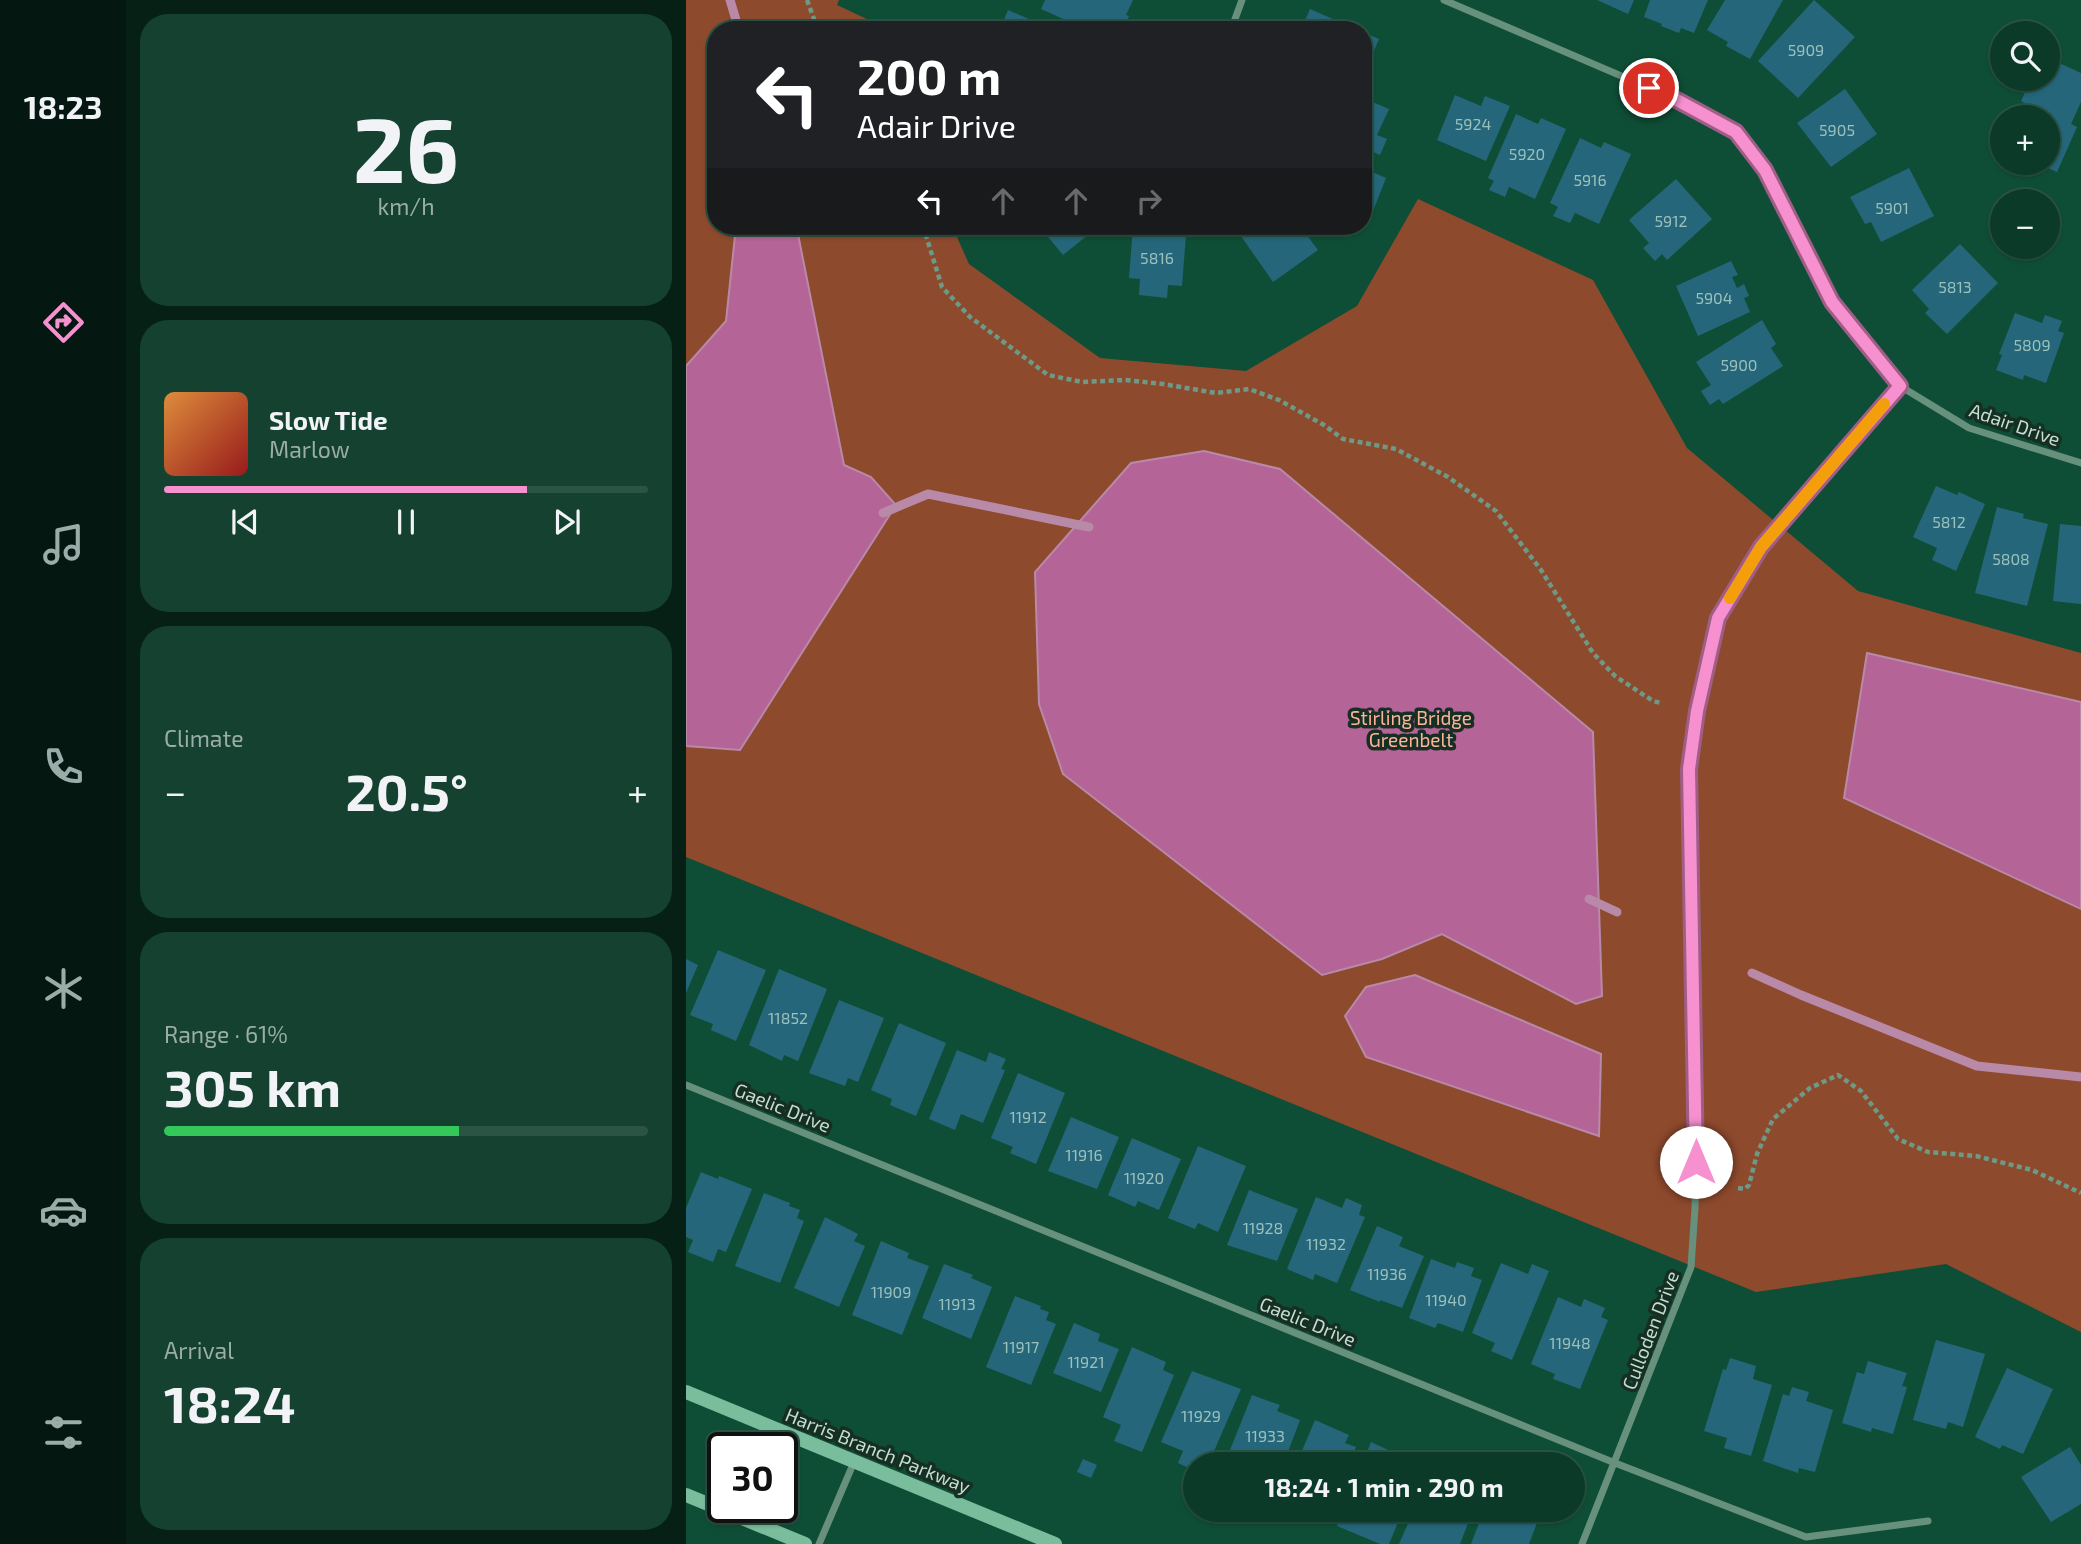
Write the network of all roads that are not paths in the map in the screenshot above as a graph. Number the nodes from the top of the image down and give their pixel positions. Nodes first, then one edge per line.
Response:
1 (1242, 0) edge
2 (1444, 0) edge
3 (1234, 21) edge
4 (1900, 386) junction
5 (2081, 463) edge
6 (686, 1085) edge
7 (686, 1392) edge
8 (854, 1462) junction
9 (1615, 1463) junction
10 (686, 1495) edge
11 (1928, 1521) dead end
12 (805, 1544) edge
13 (819, 1544) edge
14 (1055, 1544) edge
15 (1582, 1544) edge

1 - 3 street
2 - 4 street, Adair Drive
4 - 5 street, Adair Drive
4 - 9 street, Culloden Drive
6 - 9 street, Gaelic Drive
7 - 8 main road, Harris Branch Parkway
8 - 13 street
8 - 14 main road, Harris Branch Parkway
9 - 11 street, Gaelic Drive
9 - 15 street, Culloden Drive
10 - 12 main road

